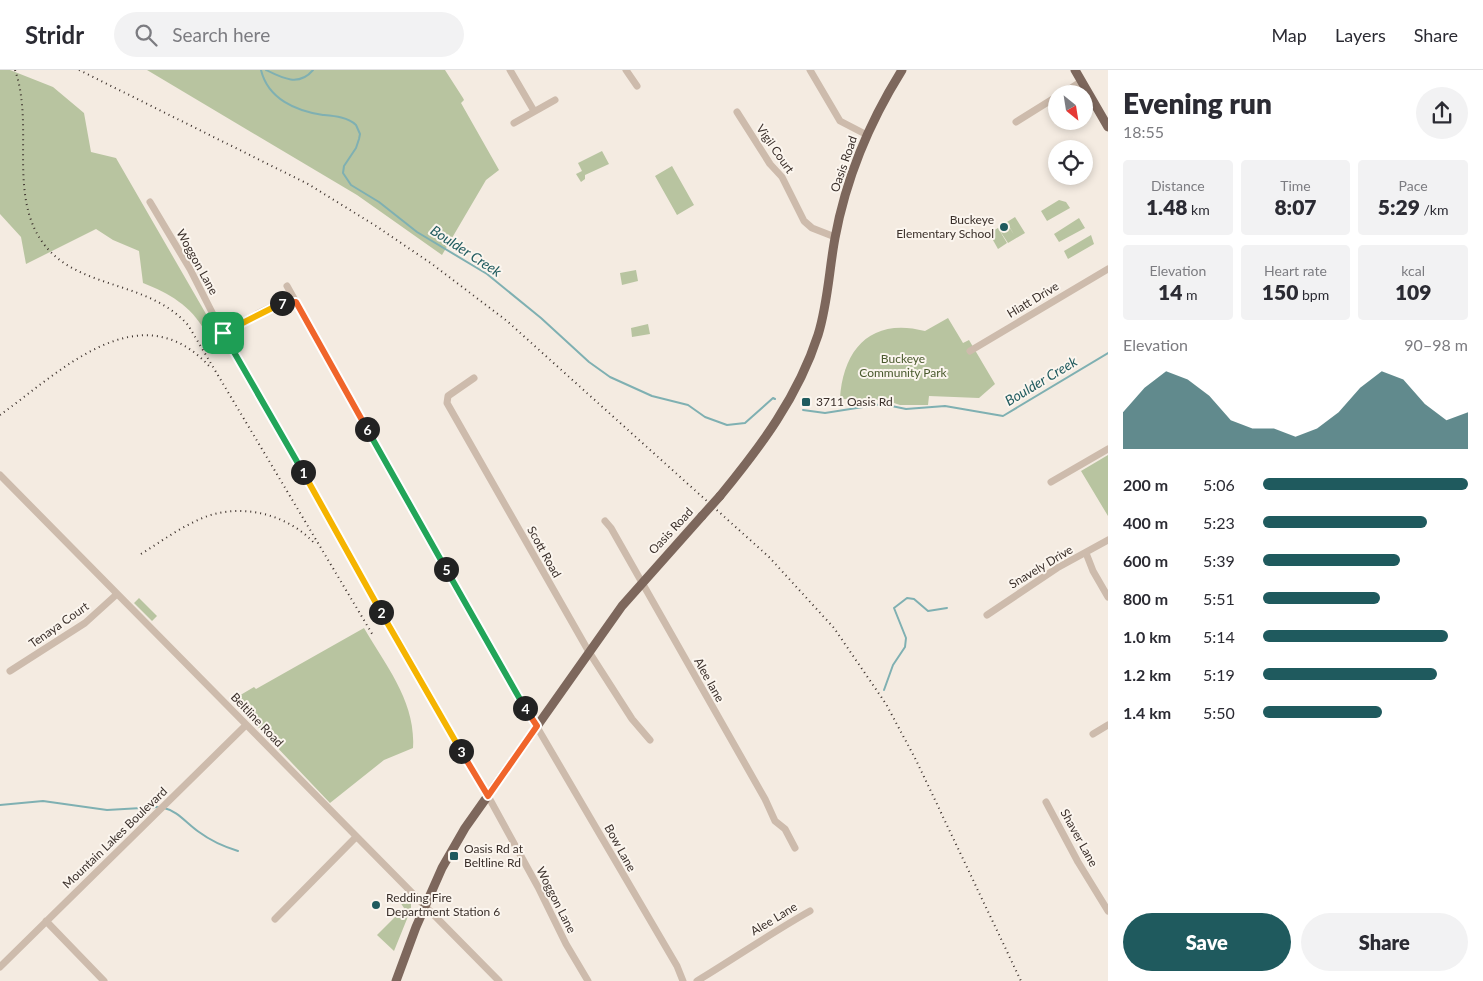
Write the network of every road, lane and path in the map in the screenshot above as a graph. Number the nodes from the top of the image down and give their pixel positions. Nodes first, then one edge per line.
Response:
1 (510, 70) edge
2 (626, 70) edge
3 (810, 70) edge
4 (902, 70) edge
5 (1075, 70) edge
6 (1082, 81) junction
7 (1076, 85) edge
8 (637, 86) dead end
9 (556, 100) dead end
10 (1048, 102) edge
11 (534, 110) junction
12 (737, 112) dead end
13 (1016, 122) dead end
14 (514, 123) dead end
15 (1108, 127) edge
16 (867, 136) junction
17 (150, 202) dead end
18 (835, 237) junction
19 (1108, 268) edge
20 (287, 286) dead end
21 (296, 302) junction
22 (223, 333) junction
23 (970, 352) dead end
24 (474, 378) dead end
25 (1108, 449) edge
26 (0, 475) edge
27 (1051, 482) dead end
28 (605, 522) dead end
29 (1108, 540) edge
30 (1086, 553) junction
31 (641, 582) junction
32 (117, 594) junction
33 (1108, 597) edge
34 (987, 615) dead end
35 (589, 652) junction
36 (10, 671) dead end
37 (246, 725) junction
38 (1108, 725) edge
39 (537, 726) junction
40 (1093, 734) dead end
41 (650, 740) dead end
42 (488, 796) junction
43 (1046, 802) dead end
44 (356, 837) junction
45 (795, 848) dead end
46 (425, 907) junction
47 (810, 911) dead end
48 (1108, 911) edge
49 (275, 919) dead end
50 (46, 922) junction
51 (0, 966) edge
52 (104, 981) edge
53 (396, 981) edge
54 (499, 981) edge
55 (588, 981) edge
56 (683, 981) edge
57 (697, 981) edge

1 - 11 street
2 - 8 street
3 - 16 street
4 - 16 main road, Oasis Road
5 - 6 main road
6 - 7 street
6 - 15 main road
9 - 11 street
10 - 13 street
11 - 14 street
12 - 18 street, Vigil Court
16 - 18 main road, Oasis Road
17 - 22 street, Woggon Lane
18 - 31 main road, Oasis Road, bridge
19 - 23 street, Hiatt Drive
20 - 21 street, Bow Lane
21 - 22 street
21 - 39 street, Bow Lane
22 - 42 street, Woggon Lane
24 - 35 street, Scott Road
25 - 27 street
26 - 32 street, Beltline Road
28 - 31 street, Alee lane
29 - 30 street, Snavely Drive
30 - 33 street
30 - 34 street, Snavely Drive
31 - 35 main road, Oasis Road
31 - 45 street, Alee lane
32 - 36 street, Tenaya Court
32 - 37 street, Beltline Road
35 - 39 main road, Oasis Road
35 - 41 street, Scott Road
37 - 44 street, Beltline Road
37 - 50 street, Mountain Lakes Boulevard
38 - 40 street
39 - 42 main road, Oasis Road
39 - 56 street, Bow Lane
42 - 46 main road, Oasis Road
42 - 55 street, Woggon Lane
43 - 48 street, Shaver Lane
44 - 46 street, Beltline Road
44 - 49 street
46 - 53 main road, Oasis Road
46 - 54 street, Beltline Road
47 - 57 street, Alee Lane
50 - 51 street, Mountain Lakes Boulevard
50 - 52 street

